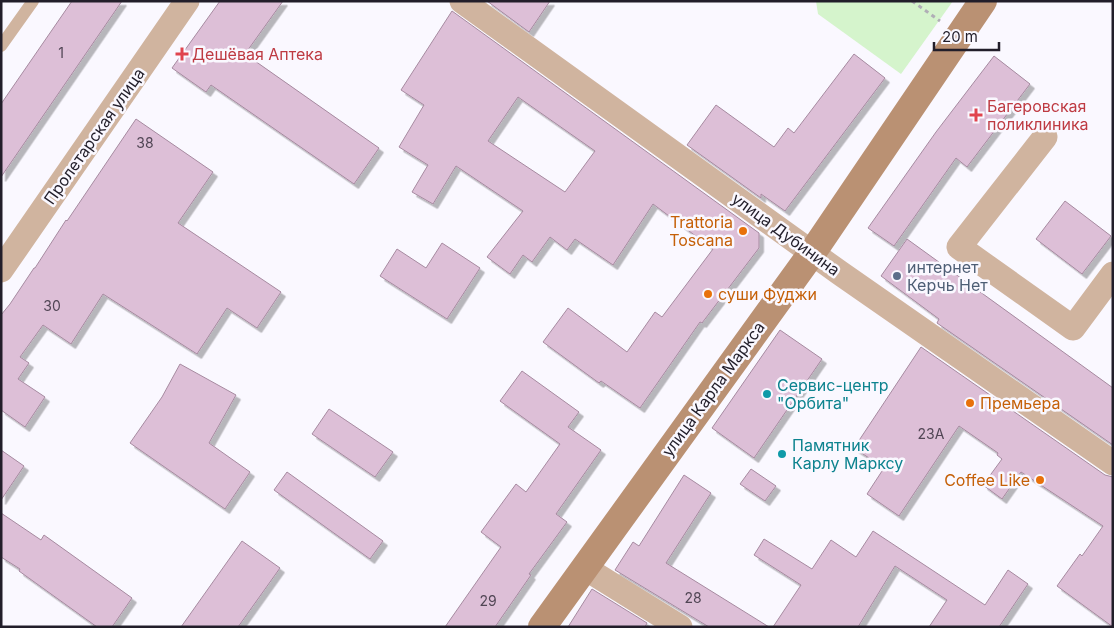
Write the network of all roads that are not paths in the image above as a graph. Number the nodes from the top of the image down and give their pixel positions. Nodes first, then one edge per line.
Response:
1 (33, 1) edge
2 (187, 1) edge
3 (462, 1) edge
4 (983, 1) edge
5 (1, 46) edge
6 (1045, 137) dead end
7 (812, 253) junction
8 (1, 270) edge
9 (1113, 274) edge
10 (1113, 464) edge
11 (585, 568) junction
12 (542, 627) edge
13 (680, 627) edge

1 - 5 lane
2 - 8 street, Пролетарская улица
3 - 7 street, улица Дубинина
4 - 7 main road, улица Карла Маркса
6 - 9 street
7 - 10 street, улица Дубинина
7 - 11 main road, улица Карла Маркса
11 - 12 main road, улица Карла Маркса
11 - 13 street

